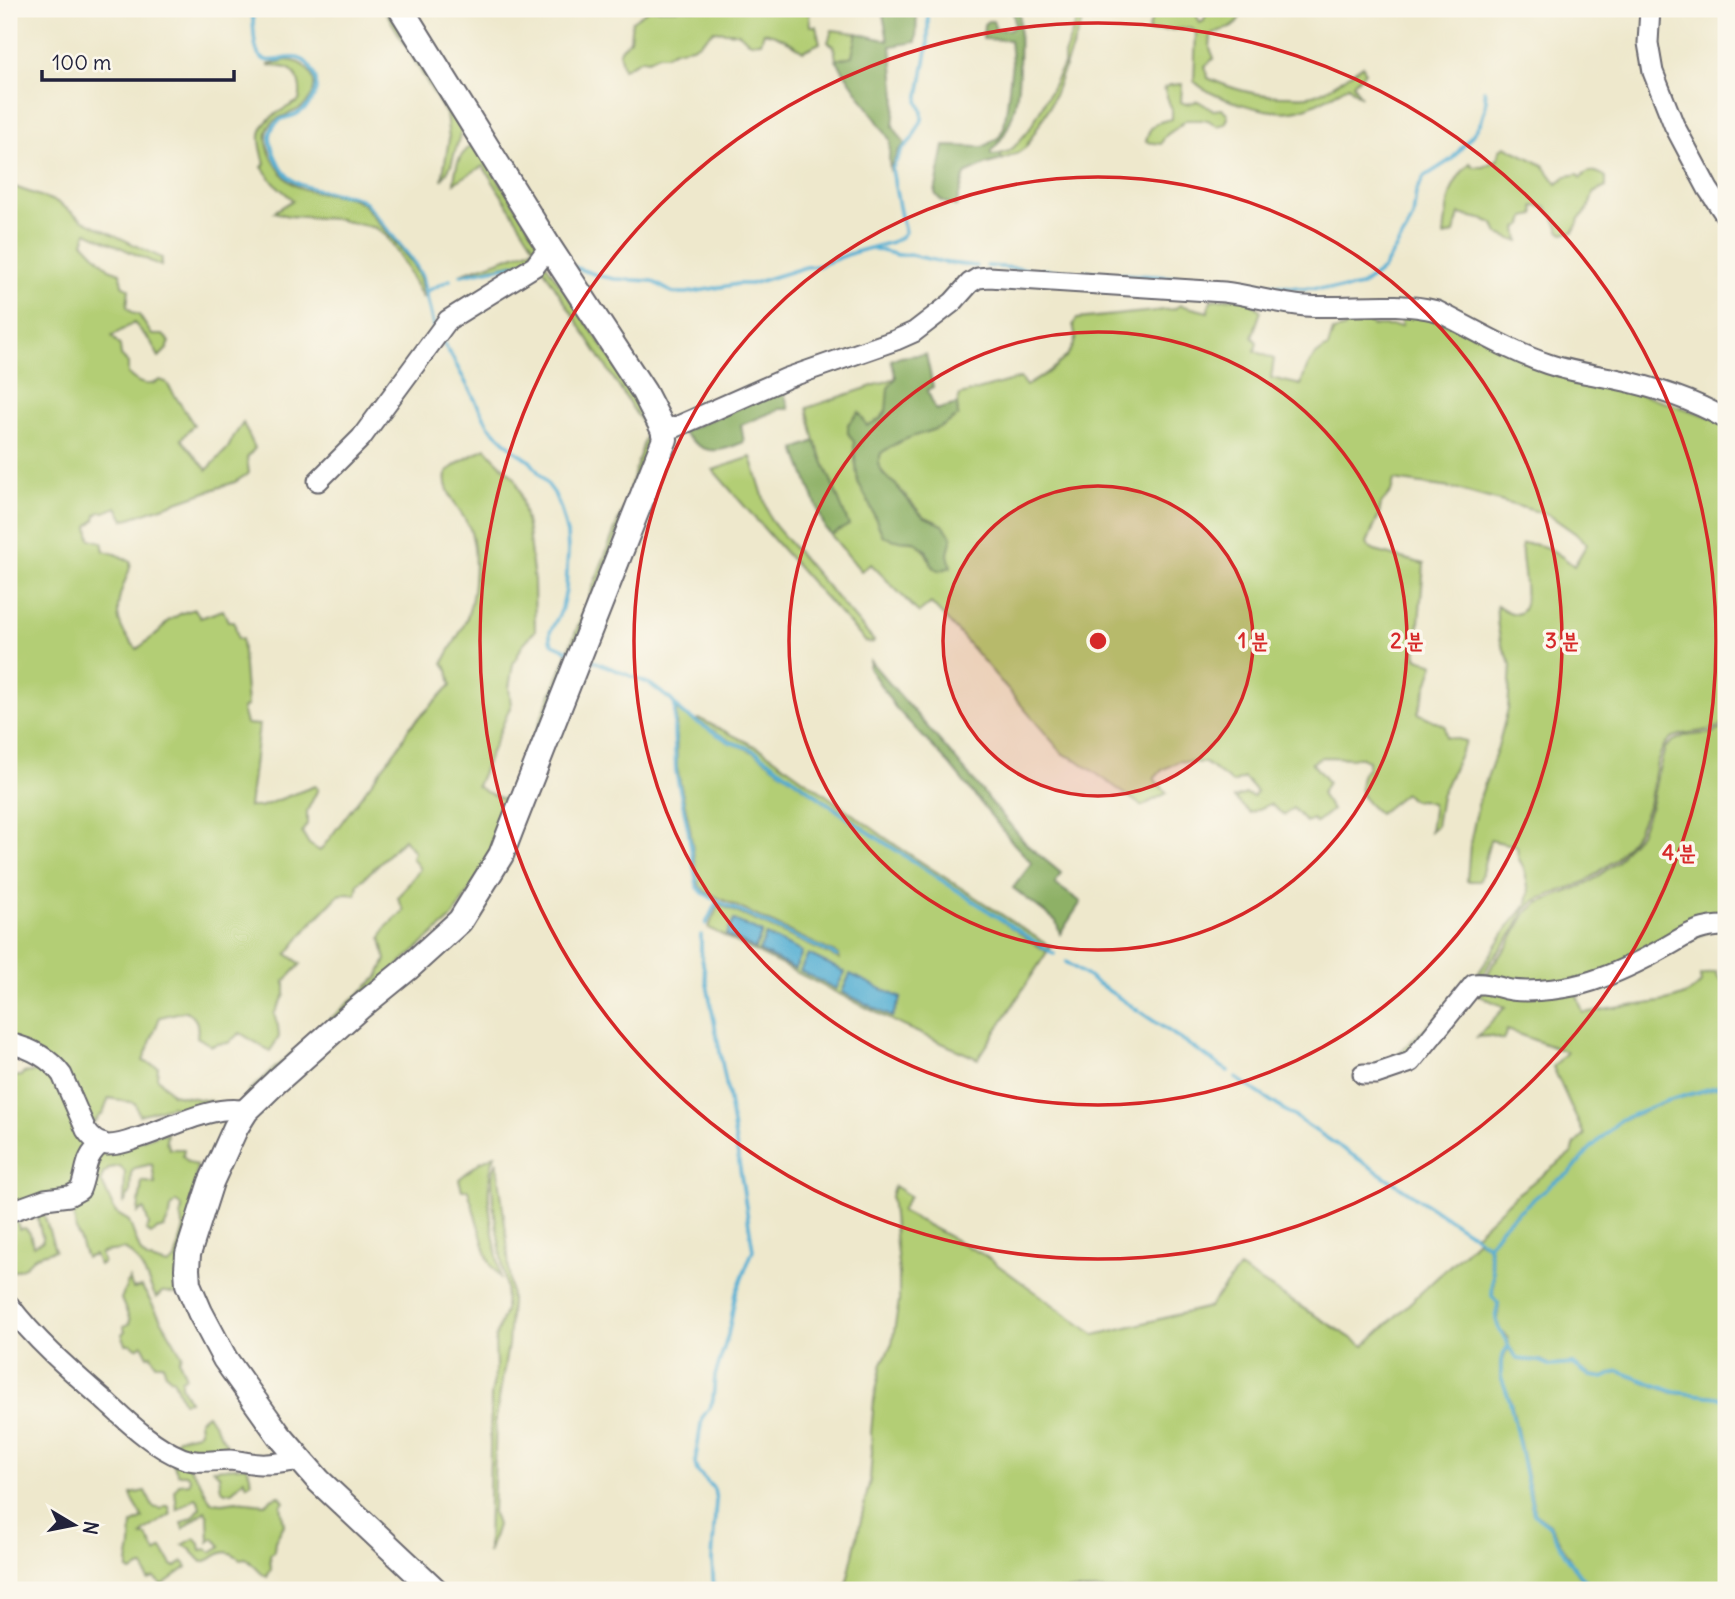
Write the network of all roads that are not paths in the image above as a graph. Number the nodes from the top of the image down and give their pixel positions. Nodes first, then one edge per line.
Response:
1 (401, 9) edge
2 (1650, 9) edge
3 (1726, 216) edge
4 (549, 247) junction
5 (1726, 419) edge
6 (663, 429) junction
7 (318, 481) dead end
8 (1726, 926) edge
9 (9, 1044) edge
10 (1363, 1074) dead end
11 (246, 1111) junction
12 (102, 1143) junction
13 (9, 1212) edge
14 (9, 1305) edge
15 (300, 1461) junction
16 (435, 1590) edge

1 - 4 main road
2 - 3 street
4 - 6 main road
4 - 7 street
5 - 6 street
6 - 11 main road
8 - 10 street
9 - 12 street
11 - 12 street
11 - 15 main road
12 - 13 street
14 - 15 street
15 - 16 main road

